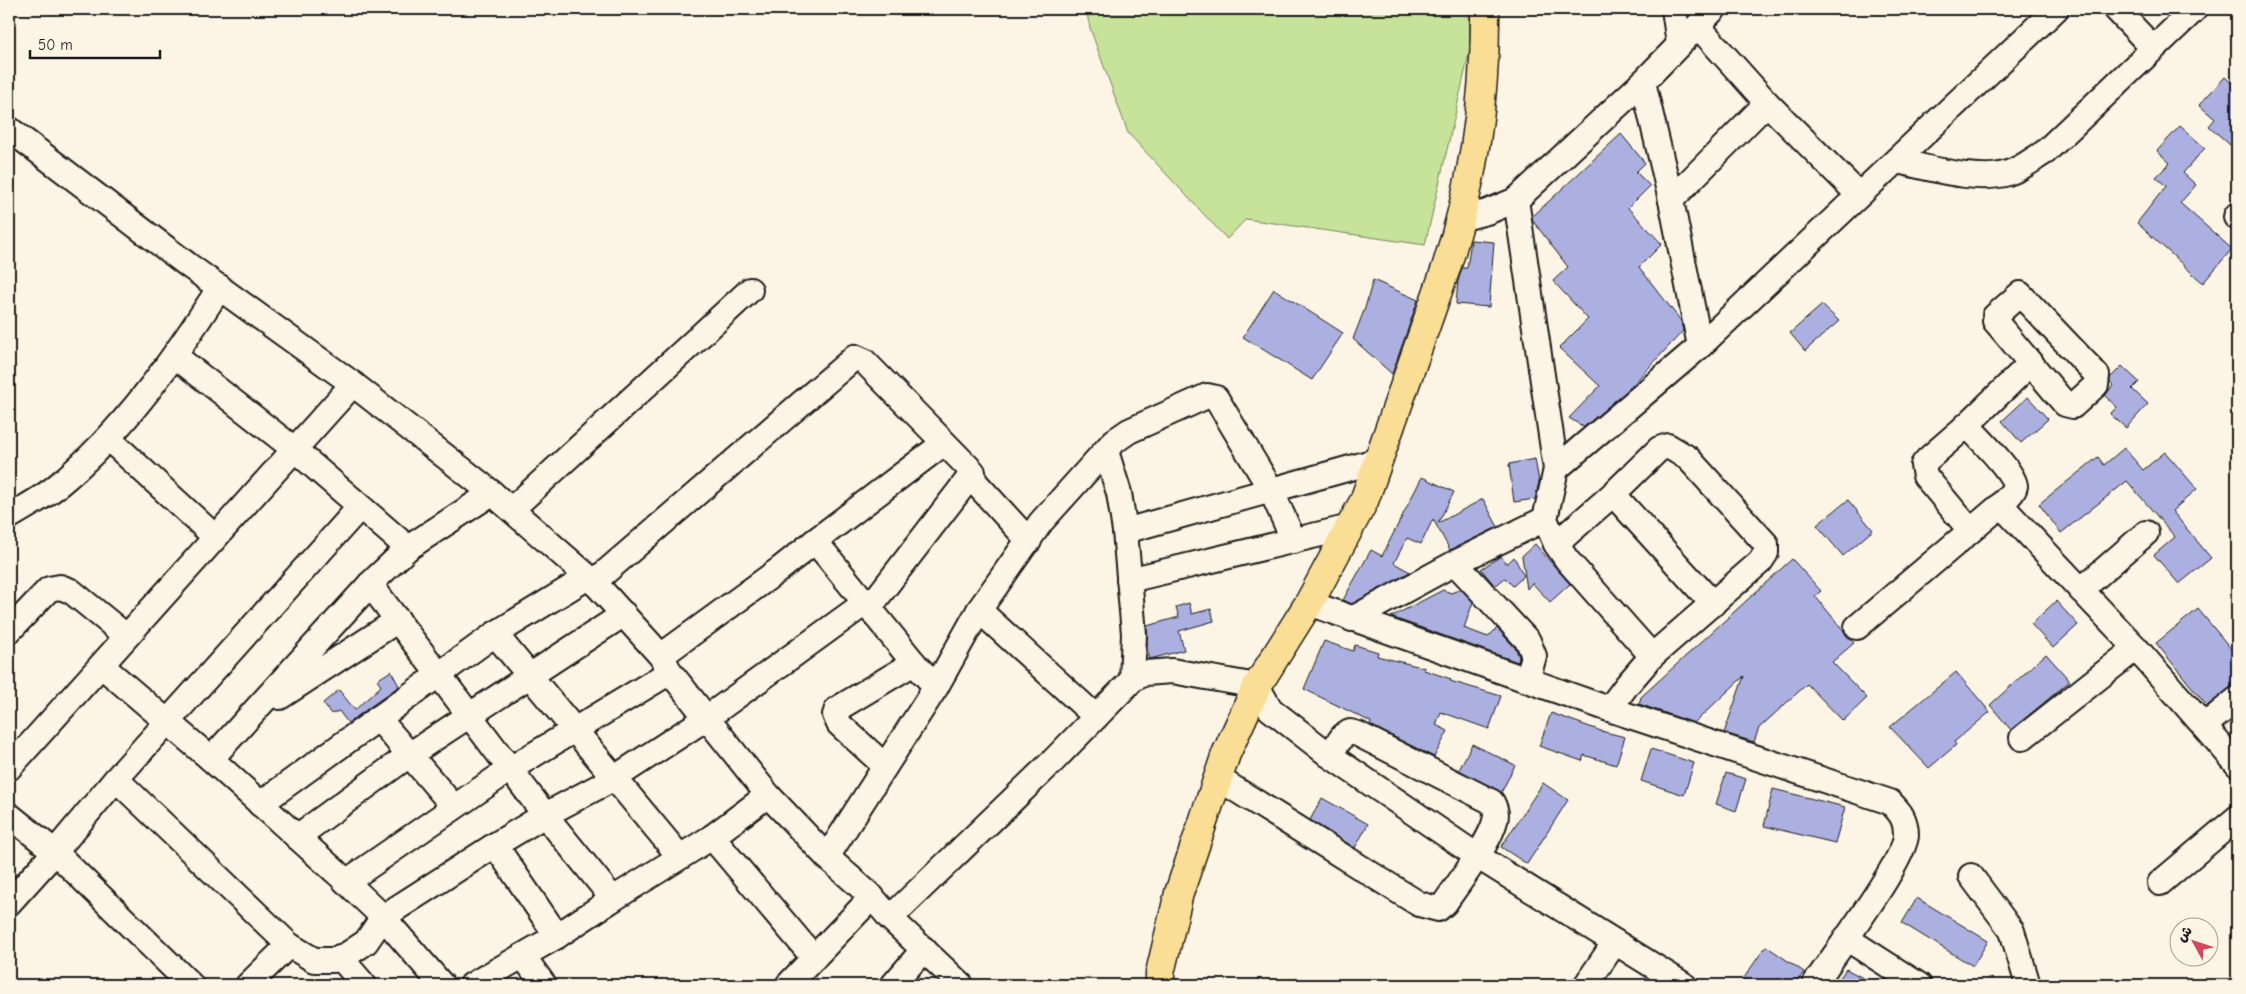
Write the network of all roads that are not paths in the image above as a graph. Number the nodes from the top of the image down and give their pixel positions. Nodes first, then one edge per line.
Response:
1 (1485, 9) edge
2 (1674, 9) edge
3 (1714, 9) edge
4 (2056, 9) edge
5 (2116, 9) edge
6 (2195, 9) edge
7 (1698, 26) junction
8 (1679, 44) junction
9 (2153, 48) junction
10 (1643, 82) junction
11 (1768, 103) junction
12 (9, 129) edge
13 (1896, 161) junction
14 (1859, 195) junction
15 (1516, 200) junction
16 (1671, 200) junction
17 (1460, 219) junction
18 (220, 287) junction
19 (750, 290) dead end
20 (1700, 346) junction
21 (175, 356) junction
22 (2030, 364) junction
23 (353, 384) junction
24 (1967, 425) junction
25 (110, 439) junction
26 (944, 443) junction
27 (294, 449) junction
28 (1106, 451) junction
29 (1379, 460) junction
30 (1556, 469) junction
31 (974, 481) junction
32 (1270, 490) junction
33 (492, 493) junction
34 (1614, 494) junction
35 (2001, 504) junction
36 (359, 508) junction
37 (512, 509) junction
38 (9, 517) edge
39 (1545, 519) junction
40 (1350, 527) junction
41 (1970, 530) junction
42 (1125, 532) junction
43 (2146, 533) dead end
44 (215, 537) junction
45 (815, 541) junction
46 (1028, 541) junction
47 (1294, 541) junction
48 (1556, 544) junction
49 (408, 548) junction
50 (1454, 563) junction
51 (591, 580) junction
52 (1129, 580) junction
53 (370, 584) junction
54 (2081, 590) junction
55 (865, 603) junction
56 (1309, 603) junction
57 (1713, 604) junction
58 (979, 610) junction
59 (624, 614) junction
60 (1352, 619) junction
61 (398, 620) junction
62 (1857, 627) dead end
63 (9, 631) edge
64 (495, 634) junction
65 (126, 636) junction
66 (2136, 648) junction
67 (1652, 656) junction
68 (914, 663) junction
69 (666, 664) junction
70 (102, 666) junction
71 (438, 674) junction
72 (529, 676) junction
73 (1132, 680) junction
74 (1527, 680) junction
75 (1257, 686) junction
76 (936, 687) junction
77 (2237, 699) edge
78 (1609, 709) junction
79 (253, 714) junction
80 (469, 715) junction
81 (708, 717) junction
82 (1096, 717) junction
83 (378, 718) junction
84 (168, 723) junction
85 (2204, 726) junction
86 (574, 730) junction
87 (2022, 738) dead end
88 (409, 755) junction
89 (1328, 756) junction
90 (211, 759) junction
91 (2237, 764) edge
92 (885, 766) junction
93 (9, 768) edge
94 (510, 769) junction
95 (613, 778) junction
96 (116, 779) junction
97 (1218, 779) junction
98 (768, 795) junction
99 (260, 804) junction
100 (454, 807) junction
101 (9, 815) edge
102 (544, 815) junction
103 (2237, 818) edge
104 (297, 837) junction
105 (712, 837) junction
106 (495, 845) junction
107 (55, 852) junction
108 (1477, 856) junction
109 (680, 857) junction
110 (827, 857) junction
111 (1971, 876) dead end
112 (346, 882) junction
113 (2160, 883) dead end
114 (872, 897) junction
115 (613, 899) junction
116 (9, 903) edge
117 (383, 917) junction
118 (890, 918) junction
119 (557, 936) junction
120 (1846, 938) junction
121 (1615, 942) junction
122 (289, 945) junction
123 (924, 949) junction
124 (523, 956) junction
125 (340, 957) junction
126 (814, 958) junction
127 (252, 984) edge
128 (191, 985) edge
129 (364, 985) edge
130 (442, 985) edge
131 (472, 985) edge
132 (544, 985) edge
133 (788, 985) edge
134 (893, 985) edge
135 (961, 985) edge
136 (1160, 985) edge
137 (1586, 985) edge
138 (1684, 985) edge
139 (1814, 985) edge
140 (1919, 985) edge
141 (2028, 985) edge

1 - 17 main road
2 - 8 street
3 - 7 street
4 - 13 street
5 - 9 street
6 - 9 street
7 - 8 street
7 - 11 street
8 - 10 street
9 - 13 street
10 - 15 street
10 - 16 street
11 - 14 street
11 - 16 street
12 - 18 street
13 - 14 street
14 - 20 street
15 - 17 street
15 - 30 street
16 - 20 street
17 - 29 main road
18 - 21 street
18 - 23 street
19 - 37 street
20 - 30 street
21 - 25 street
21 - 27 street
22 - 22 street
22 - 24 street
23 - 27 street
23 - 33 street
24 - 35 street
24 - 41 street
25 - 38 street
25 - 44 street
26 - 31 street
26 - 45 street
26 - 51 street
27 - 36 street
27 - 44 street
28 - 32 street
28 - 42 street
28 - 46 street
29 - 32 street
29 - 40 main road
30 - 39 street
31 - 46 street
31 - 55 street
32 - 42 street
32 - 47 street
33 - 37 street
33 - 49 street
34 - 48 street
34 - 57 street
34 - 57 street
35 - 41 street
35 - 54 street
36 - 49 street
36 - 84 street
37 - 51 street
39 - 48 street
39 - 50 street
40 - 47 street
40 - 56 main road
41 - 62 street
42 - 52 street
43 - 54 street
44 - 65 street
45 - 55 street
45 - 69 street
46 - 58 street
47 - 52 street
48 - 67 street
49 - 53 street
50 - 60 street
50 - 74 street
51 - 59 street
51 - 64 street
52 - 73 street
53 - 61 street
53 - 79 street
54 - 66 street
55 - 68 street
55 - 81 street
56 - 60 street
56 - 75 main road
57 - 67 street
58 - 76 street
58 - 82 street
59 - 69 street
59 - 72 street
60 - 74 street
61 - 71 street
61 - 79 street
63 - 65 street
64 - 71 street
64 - 72 street
65 - 70 street
66 - 85 street
66 - 87 street
67 - 78 street
68 - 76 street
68 - 92 street
69 - 81 street
69 - 86 street
70 - 84 street
70 - 93 street
71 - 80 street
71 - 83 street
72 - 80 street
72 - 86 street
73 - 75 street
73 - 82 street
74 - 78 street
75 - 89 street
75 - 97 main road
76 - 92 street
77 - 85 street
78 - 120 street
79 - 90 street
80 - 88 street
80 - 94 street
81 - 95 street
81 - 98 street
82 - 118 street
83 - 88 street
83 - 99 street
84 - 90 street
84 - 96 street
85 - 91 street
86 - 94 street
86 - 95 street
88 - 100 street
88 - 104 street
89 - 108 street
89 - 108 street
90 - 99 street
92 - 110 street
94 - 100 street
94 - 102 street
95 - 102 street
95 - 109 street
96 - 107 street
96 - 122 street
97 - 108 street
97 - 136 main road
98 - 105 street
98 - 110 street
99 - 104 street
100 - 112 street
101 - 107 street
102 - 106 street
102 - 115 street
103 - 113 street
104 - 112 street
105 - 109 street
105 - 126 street
106 - 117 street
106 - 119 street
107 - 116 street
107 - 128 street
108 - 121 street
109 - 115 street
110 - 114 street
111 - 141 street
112 - 117 street
114 - 118 street
114 - 126 street
115 - 119 street
117 - 125 street
117 - 130 street
118 - 123 street
119 - 124 street
120 - 139 street
120 - 140 street
121 - 137 street
121 - 138 street
122 - 125 street
122 - 127 street
123 - 134 street
123 - 135 street
124 - 131 street
124 - 132 street
125 - 129 street
126 - 133 street

